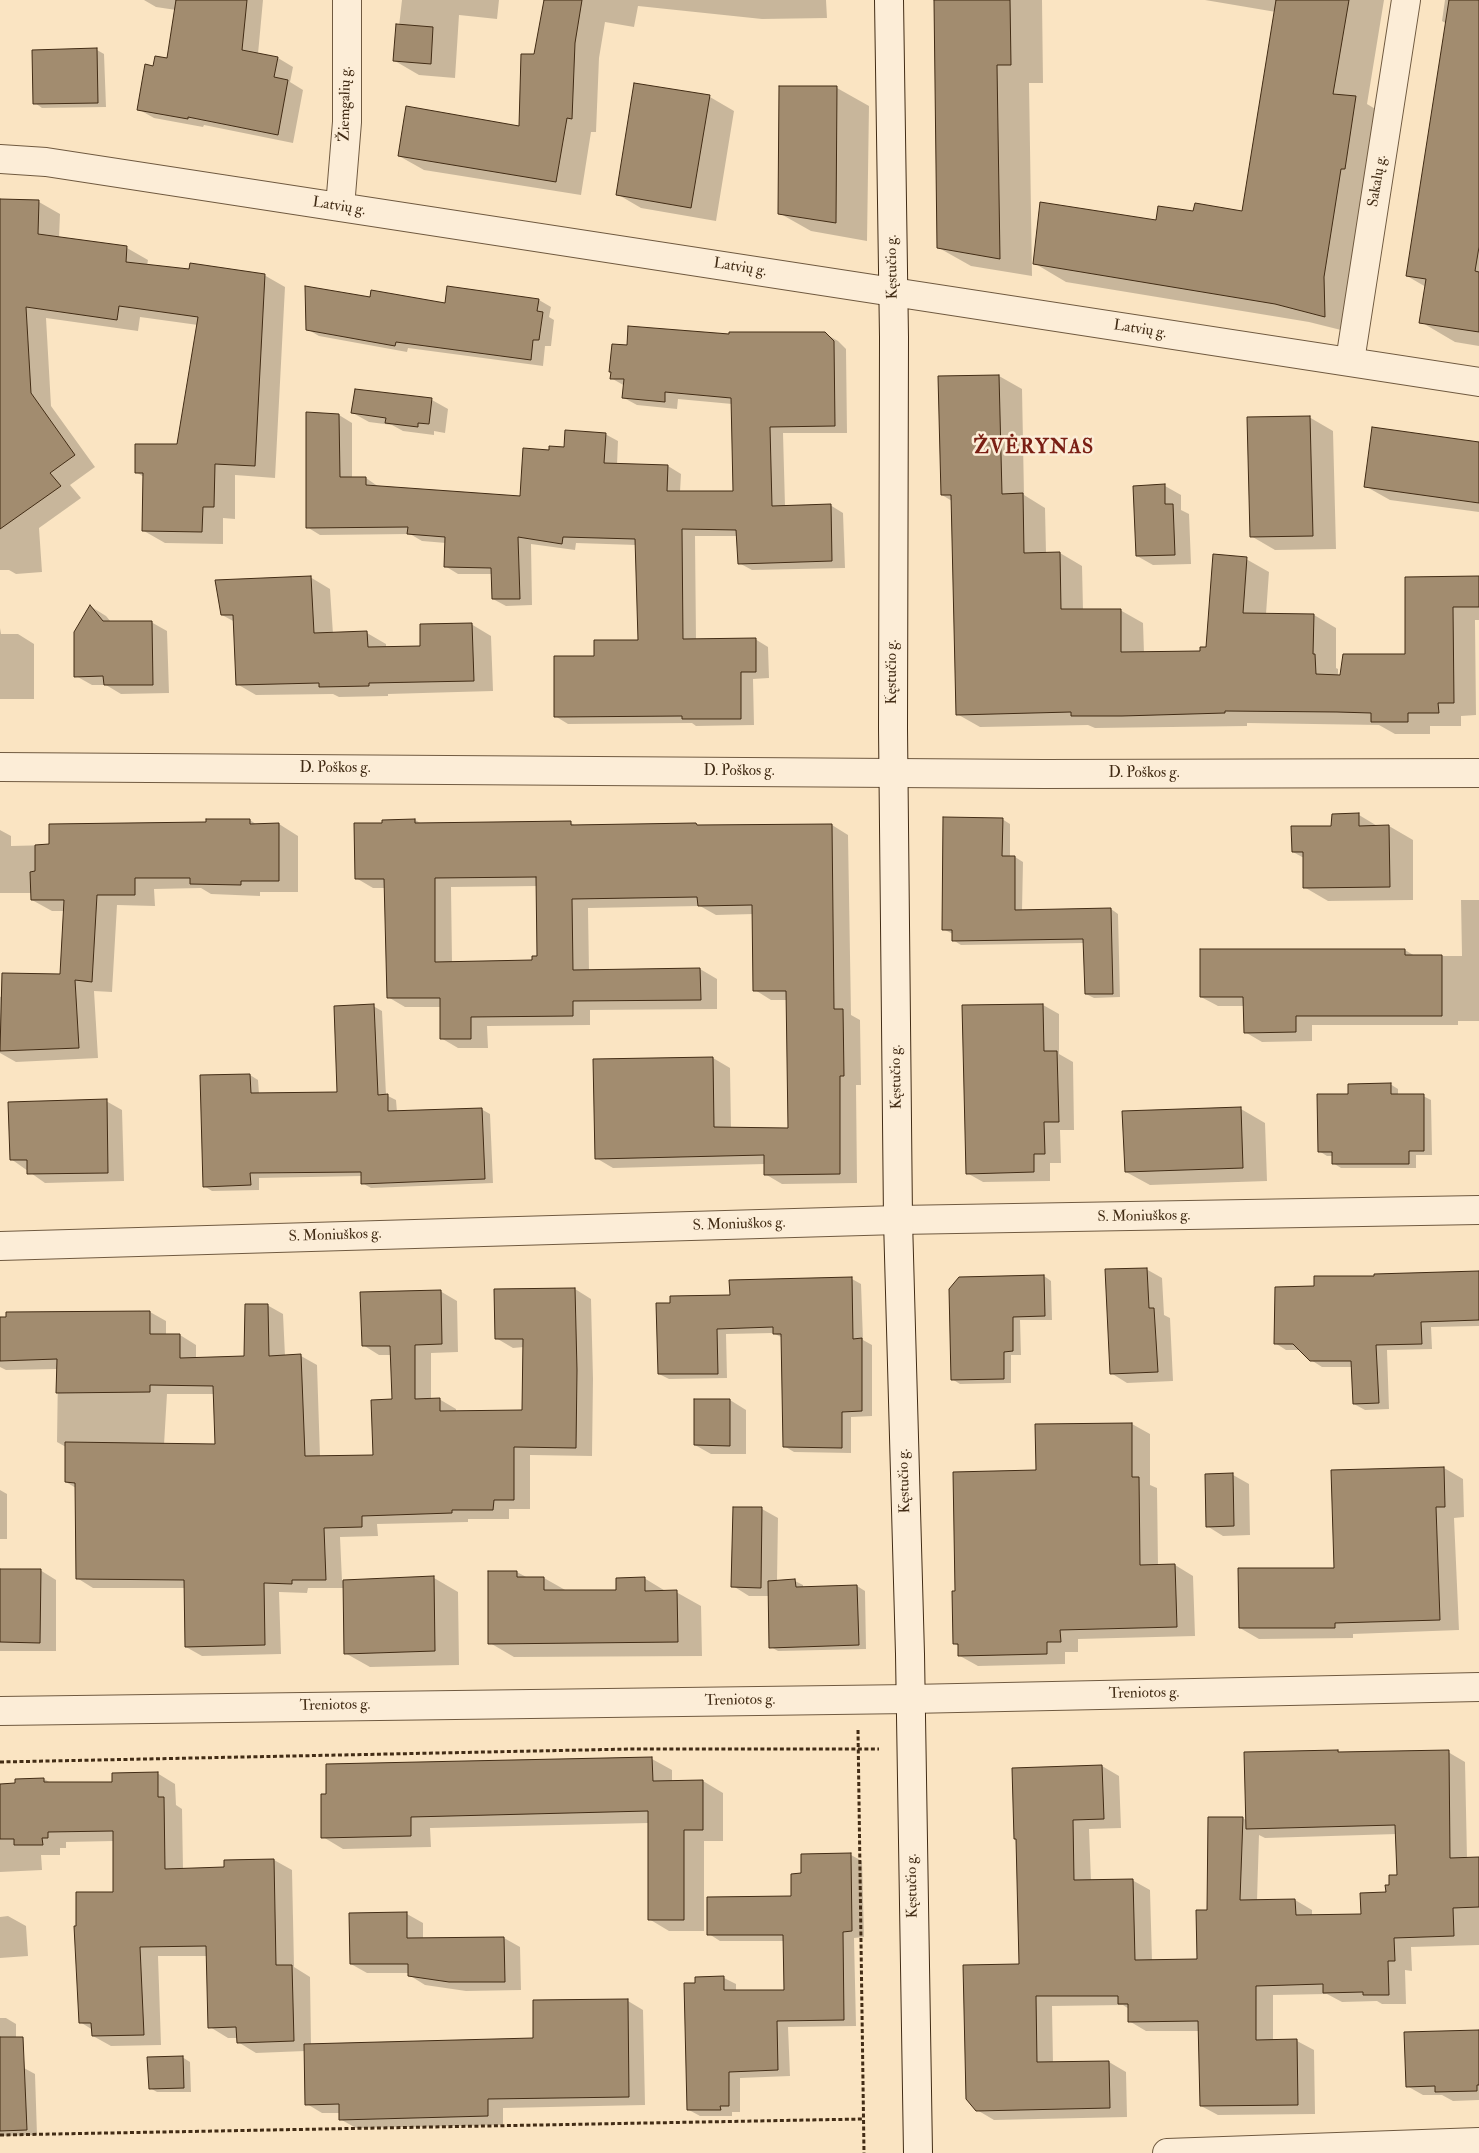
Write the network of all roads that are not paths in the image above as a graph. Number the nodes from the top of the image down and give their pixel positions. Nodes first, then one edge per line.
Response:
1 (347, 0) edge
2 (889, 0) edge
3 (1406, 0) edge
4 (0, 159) edge
5 (340, 207) junction
6 (893, 292) junction
7 (1350, 361) junction
8 (1479, 382) edge
9 (0, 768) edge
10 (893, 773) junction
11 (1479, 774) edge
12 (1479, 1210) edge
13 (898, 1220) junction
14 (0, 1246) edge
15 (1479, 1687) edge
16 (910, 1699) junction
17 (0, 1711) edge
18 (1479, 2142) edge
19 (918, 2153) edge
20 (1167, 2153) edge

1 - 5 street, Žiemgalių g.
2 - 6 street, Kęstučio g.
3 - 7 street, Sakalų g.
4 - 5 street, Latvių g.
5 - 6 street, Latvių g.
6 - 7 street, Latvių g.
6 - 10 street, Kęstučio g.
7 - 8 street, Latvių g.
9 - 10 street, D. Poškos g.
10 - 11 street, D. Poškos g.
10 - 13 street, Kęstučio g.
12 - 13 street, S. Moniuškos g.
13 - 14 street, S. Moniuškos g.
13 - 16 street, Kęstučio g.
15 - 16 street, Treniotos g.
16 - 17 street, Treniotos g.
16 - 19 street, Kęstučio g.
18 - 20 street

